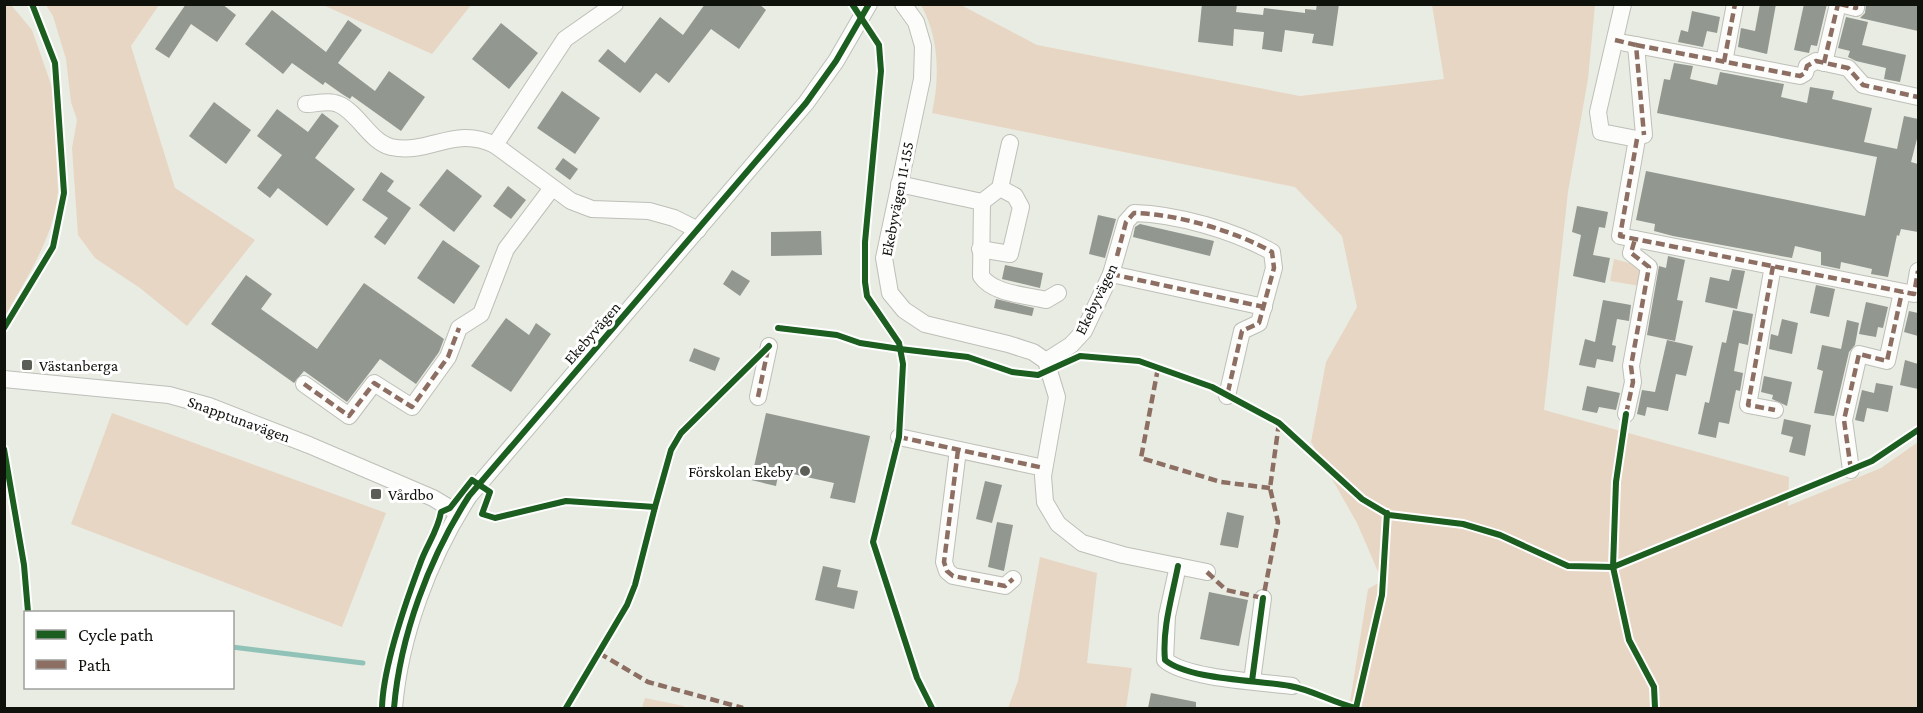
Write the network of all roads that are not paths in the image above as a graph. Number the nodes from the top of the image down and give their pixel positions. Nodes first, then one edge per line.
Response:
1 (615, 4) edge
2 (869, 4) edge
3 (903, 4) edge
4 (1623, 4) edge
5 (1736, 4) edge
6 (1839, 4) edge
7 (1856, 4) edge
8 (1615, 40) junction
9 (1636, 45) junction
10 (1724, 62) junction
11 (1824, 63) junction
12 (1918, 97) edge
13 (306, 104) dead end
14 (1641, 137) junction
15 (1010, 143) dead end
16 (495, 145) junction
17 (899, 184) junction
18 (552, 188) junction
19 (1000, 188) junction
20 (982, 202) junction
21 (698, 230) junction
22 (1635, 239) junction
23 (980, 249) junction
24 (1773, 266) junction
25 (1918, 271) edge
26 (1111, 274) junction
27 (1902, 291) junction
28 (1058, 293) dead end
29 (1264, 307) junction
30 (768, 346) dead end
31 (1046, 362) junction
32 (4, 379) edge
33 (303, 384) dead end
34 (1227, 396) dead end
35 (758, 397) dead end
36 (1774, 410) dead end
37 (1626, 414) dead end
38 (898, 437) dead end
39 (958, 450) junction
40 (1044, 468) junction
41 (1851, 470) dead end
42 (459, 513) junction
43 (1178, 566) junction
44 (1207, 572) dead end
45 (1013, 579) dead end
46 (1263, 598) dead end
47 (1252, 681) junction
48 (1292, 686) dead end
49 (394, 708) edge

1 - 16 street
2 - 21 street, Ekebyvägen
3 - 17 street, Ekebyvägen 11-155
4 - 8 street
5 - 10 street
6 - 7 street
6 - 11 street
8 - 9 street
8 - 14 street
9 - 10 street
9 - 14 street
10 - 11 street
11 - 12 street
13 - 16 street
14 - 22 street
15 - 19 street
16 - 18 street
17 - 20 street
17 - 31 street, Ekebyvägen 11-155
18 - 21 street
18 - 33 street
19 - 20 street
19 - 23 street
20 - 23 street
21 - 42 street, Ekebyvägen
22 - 24 street
22 - 37 street
23 - 28 street
24 - 27 street
24 - 36 street
25 - 27 street
26 - 29 street
26 - 29 street, Ekebyvägen
26 - 31 street, Ekebyvägen
27 - 41 street
29 - 34 street
30 - 35 street
31 - 40 street
32 - 42 street, Snapptunavägen
38 - 39 street
39 - 40 street
39 - 45 street
40 - 43 street
42 - 49 street, Ekebyvägen
43 - 44 street
43 - 47 street
46 - 47 street
47 - 48 street

